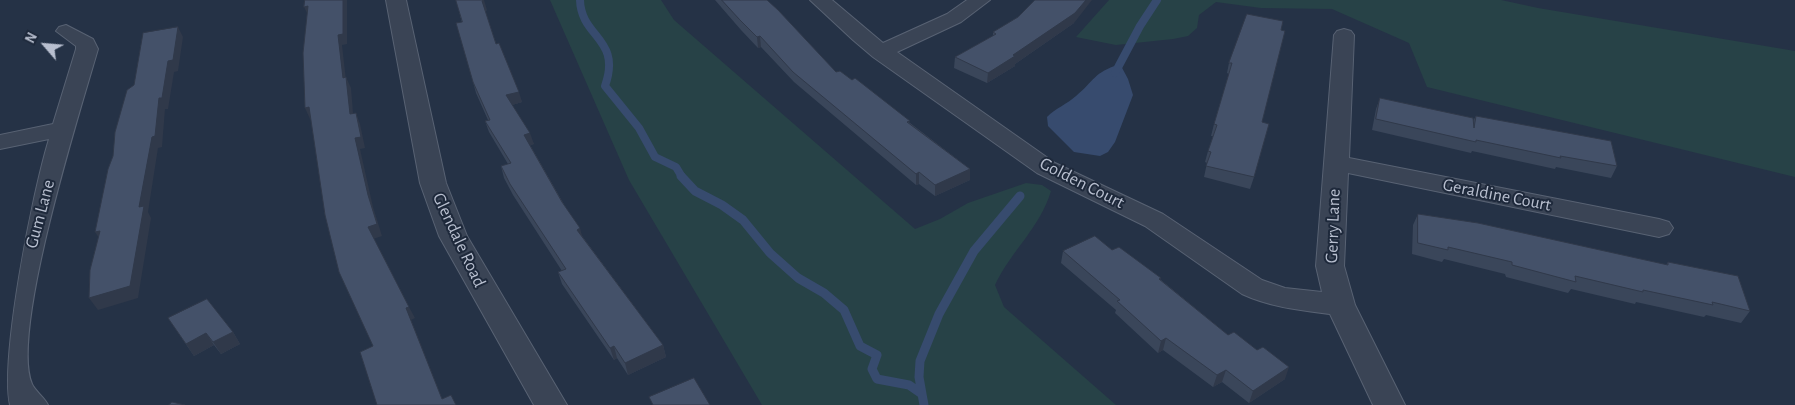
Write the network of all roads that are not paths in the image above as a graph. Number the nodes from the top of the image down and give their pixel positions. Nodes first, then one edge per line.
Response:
1 (396, 0) edge
2 (820, 0) edge
3 (980, 0) edge
4 (66, 31) dead end
5 (1344, 35) dead end
6 (881, 52) junction
7 (64, 129) junction
8 (0, 142) edge
9 (1335, 163) junction
10 (1659, 228) dead end
11 (1340, 305) junction
12 (32, 405) edge
13 (551, 405) edge
14 (1390, 405) edge

1 - 13 street, Glendale Road
2 - 6 street, Golden Court
3 - 6 street
4 - 7 street, Gum Lane
5 - 9 street, Gerry Lane
6 - 11 street, Golden Court
7 - 8 street
7 - 12 street, Gum Lane
9 - 10 street, Geraldine Court
9 - 11 street, Gerry Lane
11 - 14 street, Gerry Lane

